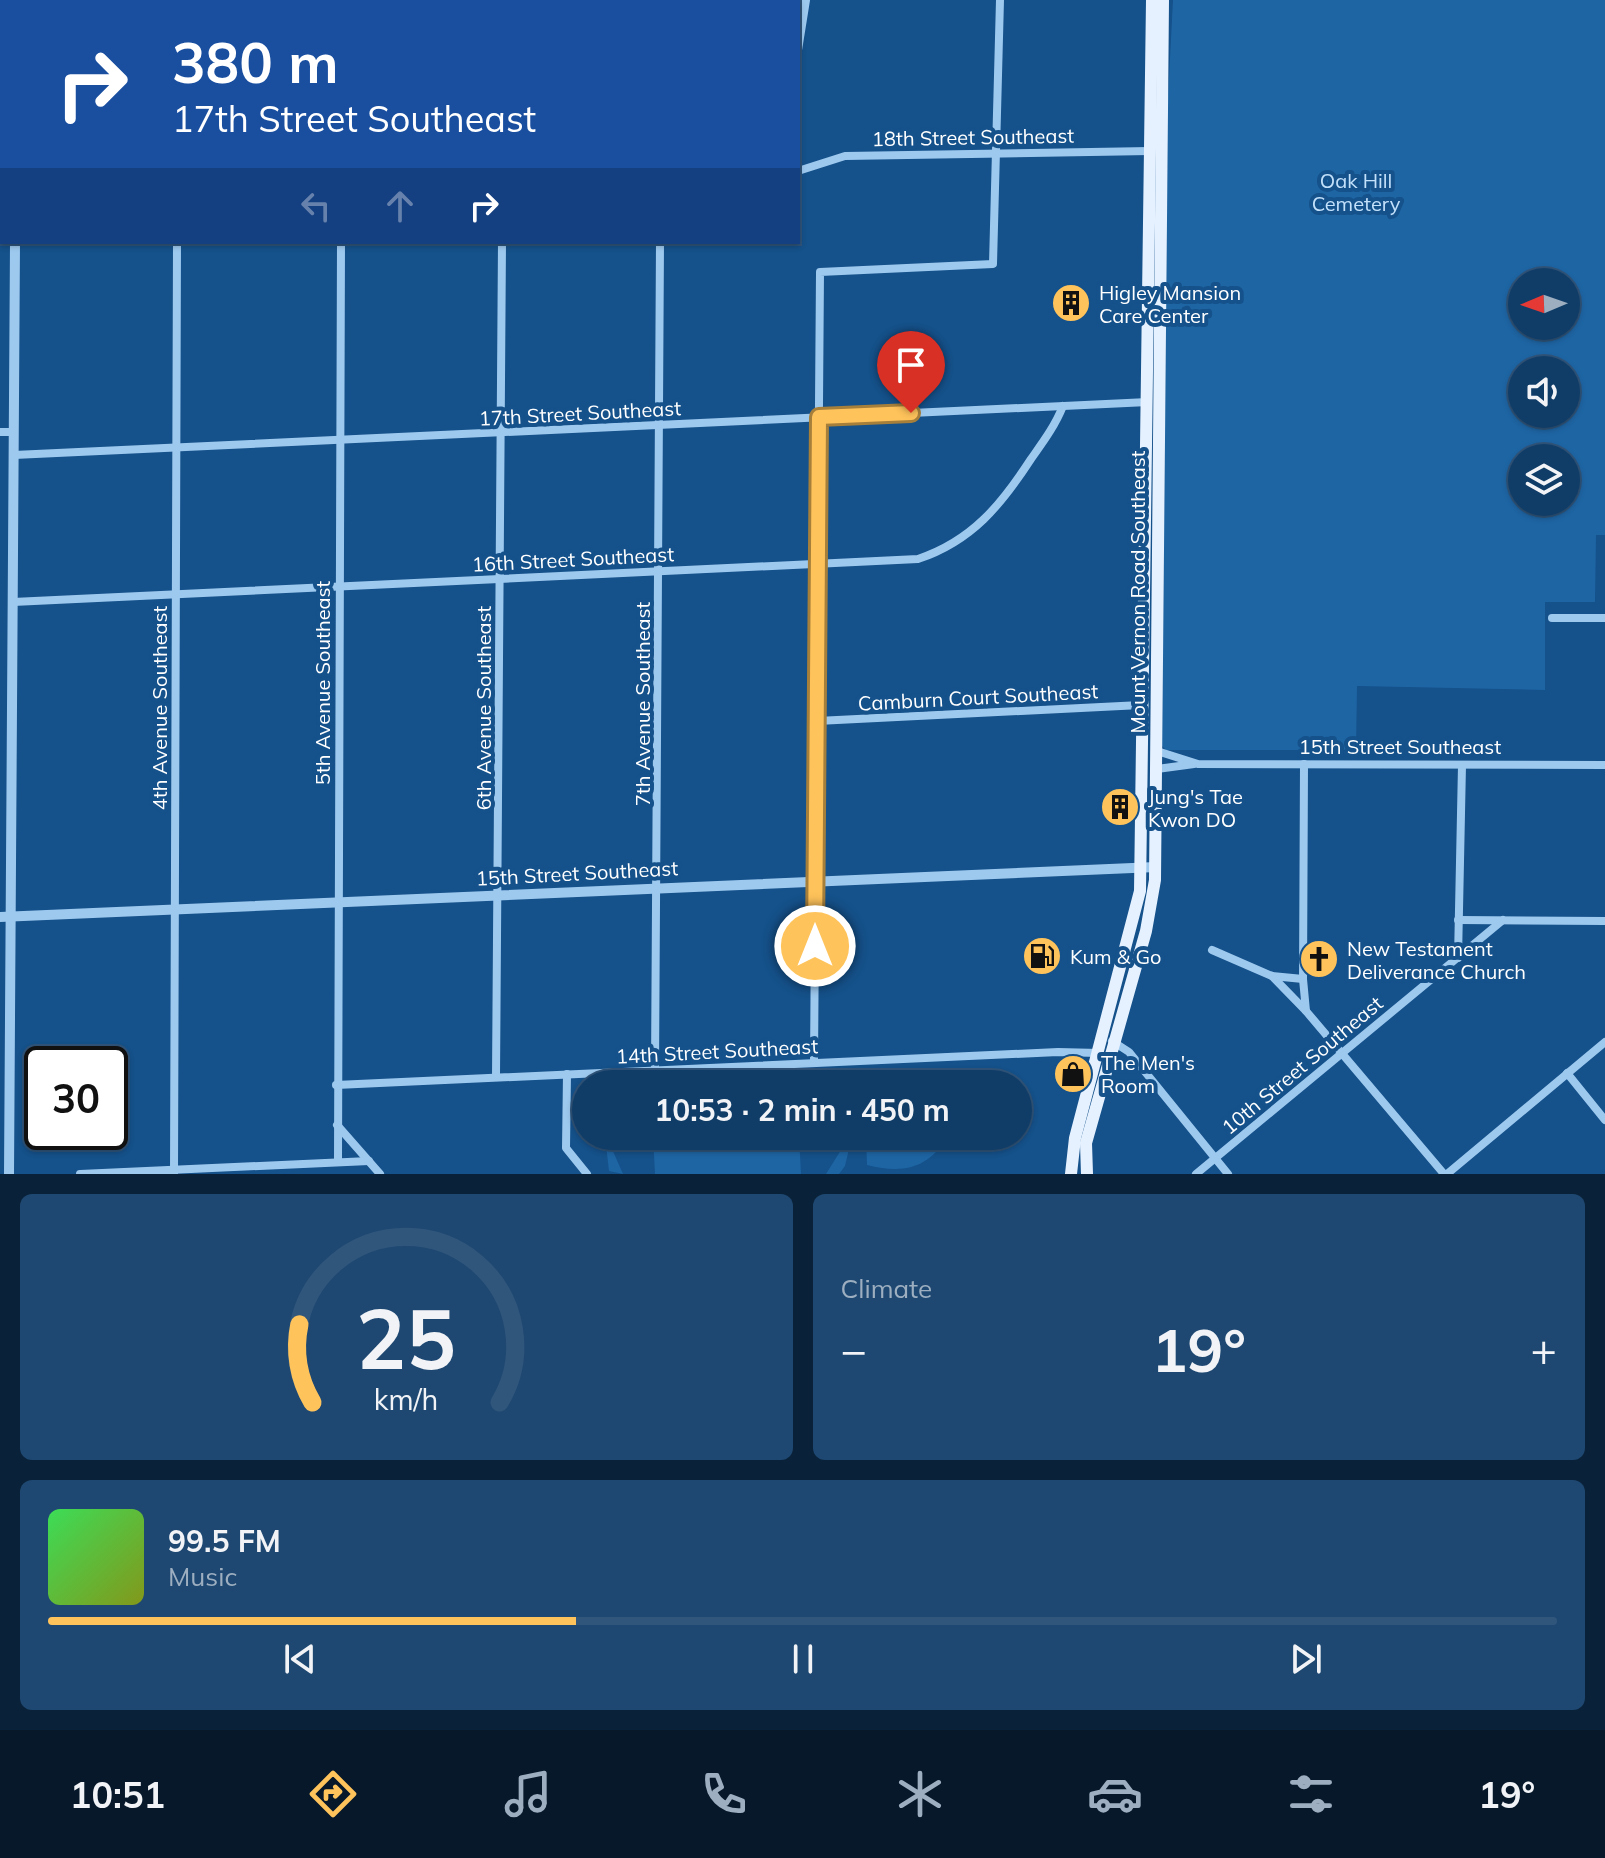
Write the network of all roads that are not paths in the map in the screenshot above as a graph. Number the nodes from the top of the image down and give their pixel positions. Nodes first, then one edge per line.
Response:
1 (806, 0) edge
2 (1000, 0) edge
3 (1152, 0) edge
4 (1163, 0) edge
5 (800, 38) edge
6 (1150, 151) junction
7 (997, 153) junction
8 (800, 170) edge
9 (15, 244) edge
10 (177, 244) edge
11 (341, 244) edge
12 (502, 244) edge
13 (660, 244) edge
14 (1148, 402) junction
15 (1063, 406) junction
16 (819, 417) junction
17 (660, 425) junction
18 (0, 432) edge
19 (14, 432) junction
20 (501, 433) junction
21 (340, 440) junction
22 (176, 447) junction
23 (14, 455) junction
24 (818, 563) junction
25 (659, 571) junction
26 (500, 578) junction
27 (339, 586) junction
28 (175, 594) junction
29 (13, 602) junction
30 (1552, 618) dead end
31 (1605, 618) edge
32 (0, 623) edge
33 (13, 623) junction
34 (1141, 668) junction
35 (1141, 705) junction
36 (817, 721) junction
37 (1157, 751) junction
38 (1195, 764) junction
39 (1304, 764) junction
40 (1462, 765) junction
41 (1605, 765) edge
42 (1157, 769) junction
43 (1156, 867) junction
44 (1141, 868) junction
45 (816, 880) junction
46 (657, 887) junction
47 (498, 895) junction
48 (337, 902) junction
49 (174, 910) junction
50 (5, 917) edge
51 (1458, 920) junction
52 (1503, 920) junction
53 (1605, 921) edge
54 (1212, 950) dead end
55 (1458, 958) junction
56 (1272, 976) junction
57 (1303, 979) junction
58 (1306, 1011) junction
59 (1112, 1041) junction
60 (1605, 1042) edge
61 (1099, 1053) junction
62 (1341, 1054) junction
63 (814, 1062) junction
64 (655, 1070) joint
65 (1567, 1073) junction
66 (567, 1074) junction
67 (572, 1074) edge
68 (496, 1077) junction
69 (336, 1085) junction
70 (1605, 1120) edge
71 (336, 1125) junction
72 (1215, 1158) junction
73 (369, 1161) junction
74 (338, 1162) junction
75 (173, 1172) edge
76 (9, 1174) edge
77 (80, 1174) edge
78 (380, 1174) edge
79 (587, 1174) edge
80 (1071, 1174) edge
81 (1087, 1174) edge
82 (1196, 1174) edge
83 (1228, 1174) edge
84 (1446, 1174) edge

1 - 5 street
2 - 7 street
3 - 6 main road, Mount Vernon Road Southeast
4 - 37 main road, Mount Vernon Road Southeast
6 - 7 street, 18th Street Southeast
6 - 14 main road, Mount Vernon Road Southeast
7 - 8 street, 18th Street Southeast
7 - 16 street
9 - 19 street
10 - 22 street, 4th Avenue Southeast
11 - 21 street, 5th Avenue Southeast
12 - 20 street, 6th Avenue Southeast
13 - 17 street, 7th Avenue Southeast
14 - 15 street, 17th Street Southeast
14 - 34 main road, Mount Vernon Road Southeast
15 - 16 street, 17th Street Southeast
15 - 24 street, 16th Street Southeast
16 - 17 street, 17th Street Southeast
16 - 24 street
17 - 20 street, 17th Street Southeast
17 - 25 street, 7th Avenue Southeast
18 - 19 street
19 - 23 street
20 - 21 street, 17th Street Southeast
20 - 26 street, 6th Avenue Southeast
21 - 22 street, 17th Street Southeast
21 - 27 street, 5th Avenue Southeast
22 - 23 street, 17th Street Southeast
22 - 28 street, 4th Avenue Southeast
23 - 29 street
24 - 25 street, 16th Street Southeast
24 - 36 street
25 - 26 street, 16th Street Southeast
25 - 46 street, 7th Avenue Southeast
26 - 27 street, 16th Street Southeast
26 - 47 street, 6th Avenue Southeast
27 - 28 street, 16th Street Southeast
27 - 48 street, 5th Avenue Southeast
28 - 29 street, 16th Street Southeast
28 - 49 street, 4th Avenue Southeast
29 - 33 street
30 - 31 street
32 - 33 street
33 - 50 street
34 - 35 main road, Mount Vernon Road Southeast
34 - 42 main road
35 - 36 street, Camburn Court Southeast
35 - 44 main road, Mount Vernon Road Southeast
36 - 45 street
37 - 38 street, 15th Street Southeast
37 - 42 main road, Mount Vernon Road Southeast
38 - 39 street, 15th Street Southeast
38 - 42 street, 15th Street Southeast
39 - 40 street, 15th Street Southeast
39 - 57 street
40 - 41 street, 15th Street Southeast
40 - 51 street
42 - 43 main road, Mount Vernon Road Southeast
43 - 44 street, 15th Street Southeast
43 - 59 main road, Mount Vernon Road Southeast
44 - 45 street, 15th Street Southeast
44 - 61 main road, Mount Vernon Road Southeast
45 - 46 street, 15th Street Southeast
45 - 63 street
46 - 47 street, 15th Street Southeast
46 - 64 street, 7th Avenue Southeast
47 - 48 street, 15th Street Southeast
47 - 68 street, 6th Avenue Southeast
48 - 49 street, 15th Street Southeast
48 - 69 street, 5th Avenue Southeast
49 - 50 street, 15th Street Southeast
49 - 75 street, 4th Avenue Southeast
50 - 76 street
51 - 52 street
51 - 55 street
52 - 53 street
52 - 55 street, 10th Street Southeast
54 - 56 street
55 - 62 street, 10th Street Southeast
56 - 57 street
56 - 58 street
57 - 58 street
58 - 62 street
59 - 72 street
59 - 81 main road, Mount Vernon Road Southeast
60 - 65 street
61 - 63 street, 14th Street Southeast
61 - 80 main road, Mount Vernon Road Southeast
62 - 72 street, 10th Street Southeast
62 - 84 street
63 - 64 street, 14th Street Southeast
65 - 70 street
65 - 84 street
66 - 67 street, 14th Street Southeast
66 - 68 street, 14th Street Southeast
66 - 79 street
68 - 69 street, 14th Street Southeast
69 - 71 street, 5th Avenue Southeast
71 - 73 street
71 - 74 street, 5th Avenue Southeast
72 - 82 street, 10th Street Southeast
72 - 83 street
73 - 74 street
73 - 78 street
74 - 75 street
75 - 77 street

